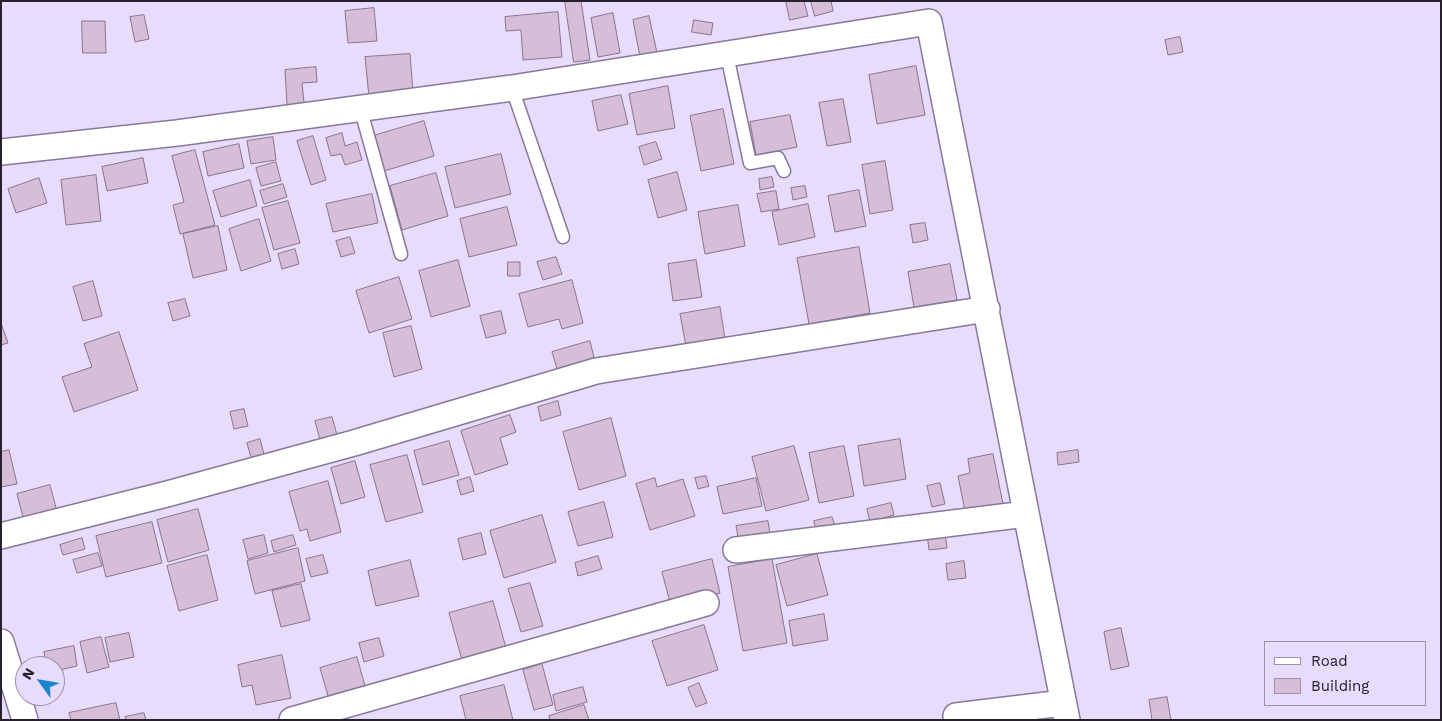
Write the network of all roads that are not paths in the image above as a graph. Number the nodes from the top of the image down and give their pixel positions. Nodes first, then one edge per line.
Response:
1 (727, 55) junction
2 (512, 88) junction
3 (360, 108) junction
4 (1, 152) edge
5 (784, 171) dead end
6 (563, 237) dead end
7 (401, 254) dead end
8 (987, 309) junction
9 (1026, 514) junction
10 (1, 536) edge
11 (736, 550) dead end
12 (706, 603) dead end
13 (1, 642) edge
14 (1065, 712) edge
15 (956, 716) dead end
16 (25, 720) edge
17 (292, 720) edge

1 - 2 street
1 - 5 lane
1 - 8 street
2 - 3 street
2 - 6 lane
3 - 4 street
3 - 7 lane
8 - 9 street
8 - 10 street
9 - 11 street
9 - 14 street
12 - 17 street
13 - 16 street
14 - 15 street

